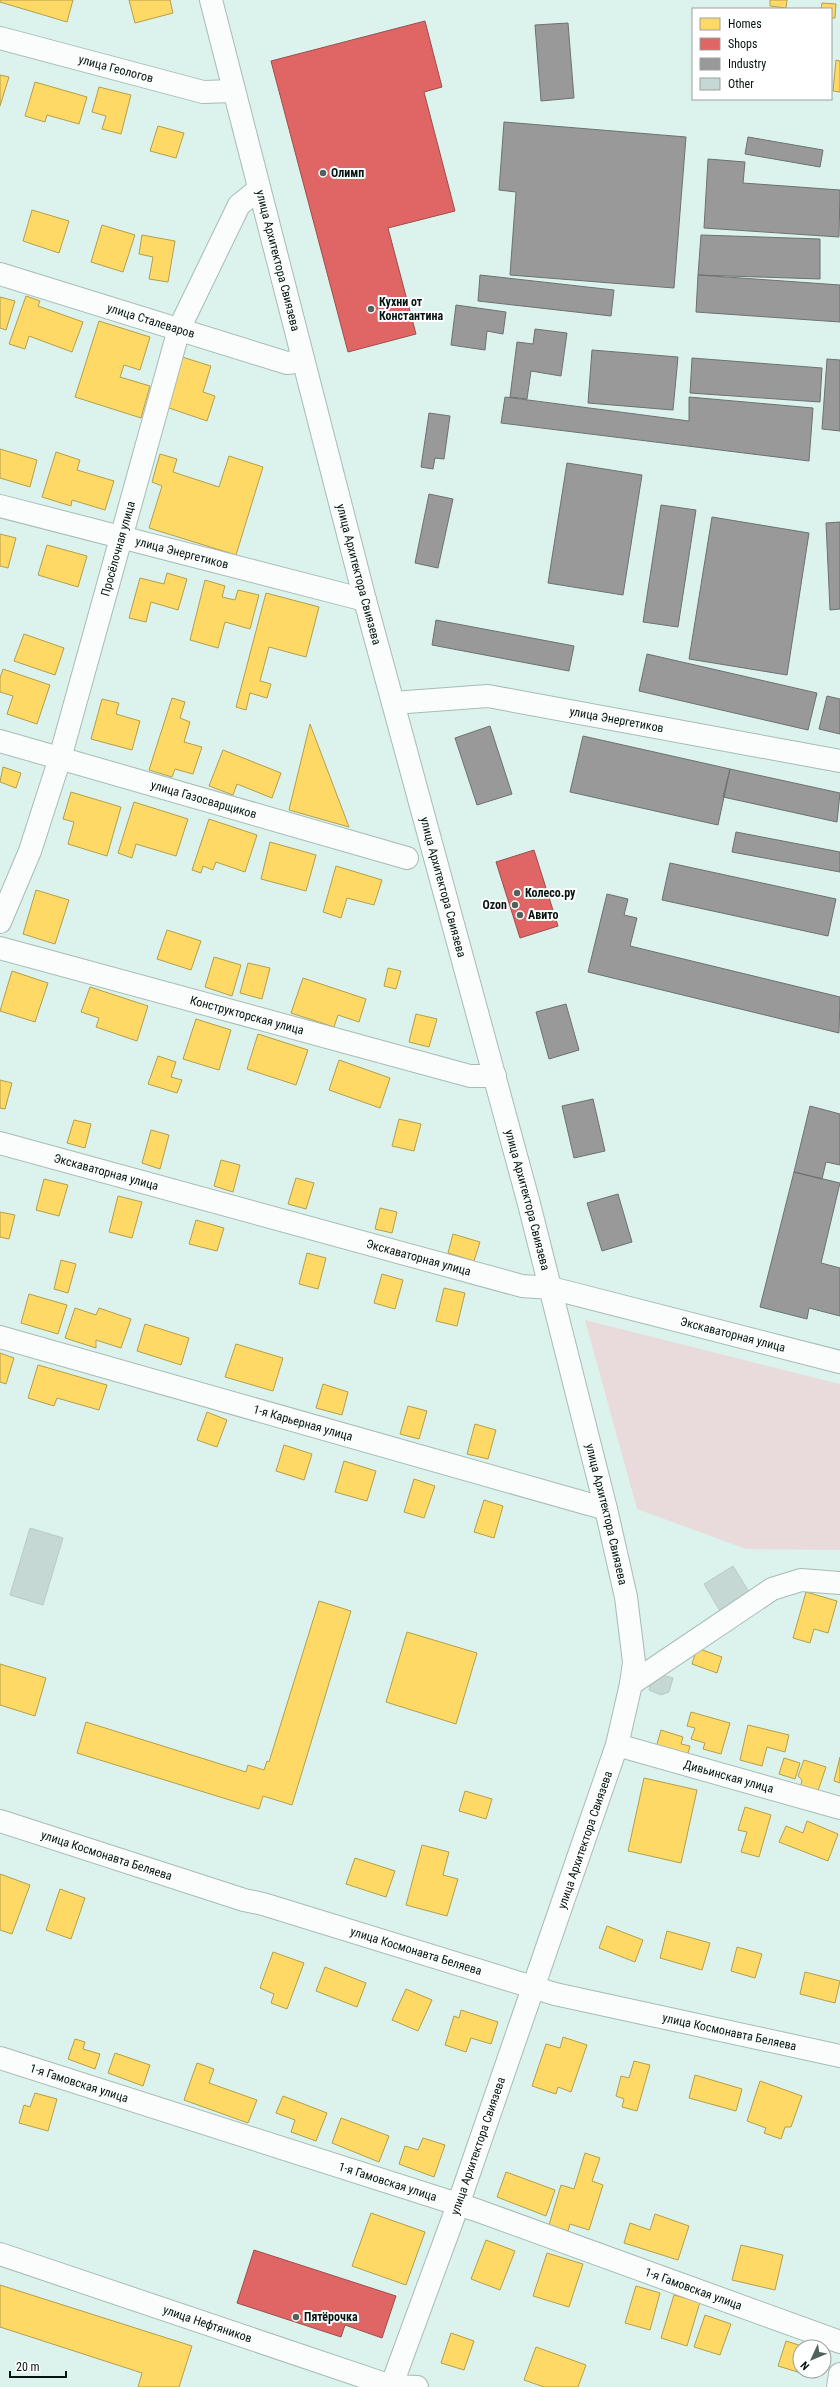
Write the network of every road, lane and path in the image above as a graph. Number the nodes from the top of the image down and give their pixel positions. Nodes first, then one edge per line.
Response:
1 (211, 0) edge
2 (0, 38) edge
3 (234, 91) junction
4 (259, 189) junction
5 (0, 274) edge
6 (179, 329) junction
7 (303, 361) junction
8 (0, 506) edge
9 (120, 538) junction
10 (365, 600) junction
11 (393, 703) junction
12 (0, 741) edge
13 (60, 758) junction
14 (840, 761) edge
15 (407, 858) dead end
16 (0, 922) edge
17 (0, 948) edge
18 (495, 1076) junction
19 (0, 1143) edge
20 (551, 1288) junction
21 (0, 1337) edge
22 (840, 1362) edge
23 (606, 1509) junction
24 (840, 1583) edge
25 (631, 1684) junction
26 (617, 1745) junction
27 (840, 1808) edge
28 (0, 1821) edge
29 (534, 1987) junction
30 (840, 2056) edge
31 (0, 2058) edge
32 (458, 2205) junction
33 (0, 2254) edge
34 (840, 2342) edge
35 (840, 2374) edge
36 (391, 2386) edge
37 (417, 2387) edge
38 (838, 2387) edge

1 - 3 street, улица Архитектора Свиязева
2 - 3 street, улица Геологов
3 - 4 street, улица Архитектора Свиязева
4 - 6 street, Просёлочная улица
4 - 7 street, улица Архитектора Свиязева
5 - 6 street, улица Сталеваров
6 - 7 street, улица Сталеваров
6 - 9 street, Просёлочная улица
7 - 10 street, улица Архитектора Свиязева
8 - 9 street, улица Энергетиков
9 - 10 street, улица Энергетиков
9 - 13 street, Просёлочная улица
10 - 11 street, улица Архитектора Свиязева
11 - 14 street, улица Энергетиков
11 - 18 street, улица Архитектора Свиязева
12 - 13 street, улица Газосварщиков
13 - 15 street, улица Газосварщиков
13 - 16 street, Просёлочная улица
17 - 18 street, Конструкторская улица
18 - 20 street, улица Архитектора Свиязева
19 - 20 street, Экскаваторная улица
20 - 22 street, Экскаваторная улица
20 - 23 street, улица Архитектора Свиязева
21 - 23 street, 1-я Карьерная улица
23 - 25 street, улица Архитектора Свиязева
24 - 25 street
25 - 26 street, улица Архитектора Свиязева
26 - 27 street, Дивьинская улица
26 - 29 street, улица Архитектора Свиязева
28 - 29 street, улица Космонавта Беляева
29 - 30 street, улица Космонавта Беляева
29 - 32 street, улица Архитектора Свиязева
31 - 32 street, 1-я Гамовская улица
32 - 34 street, 1-я Гамовская улица
32 - 36 street, улица Архитектора Свиязева
33 - 36 street, улица Нефтяников
35 - 38 street
36 - 37 street, улица Нефтяников

